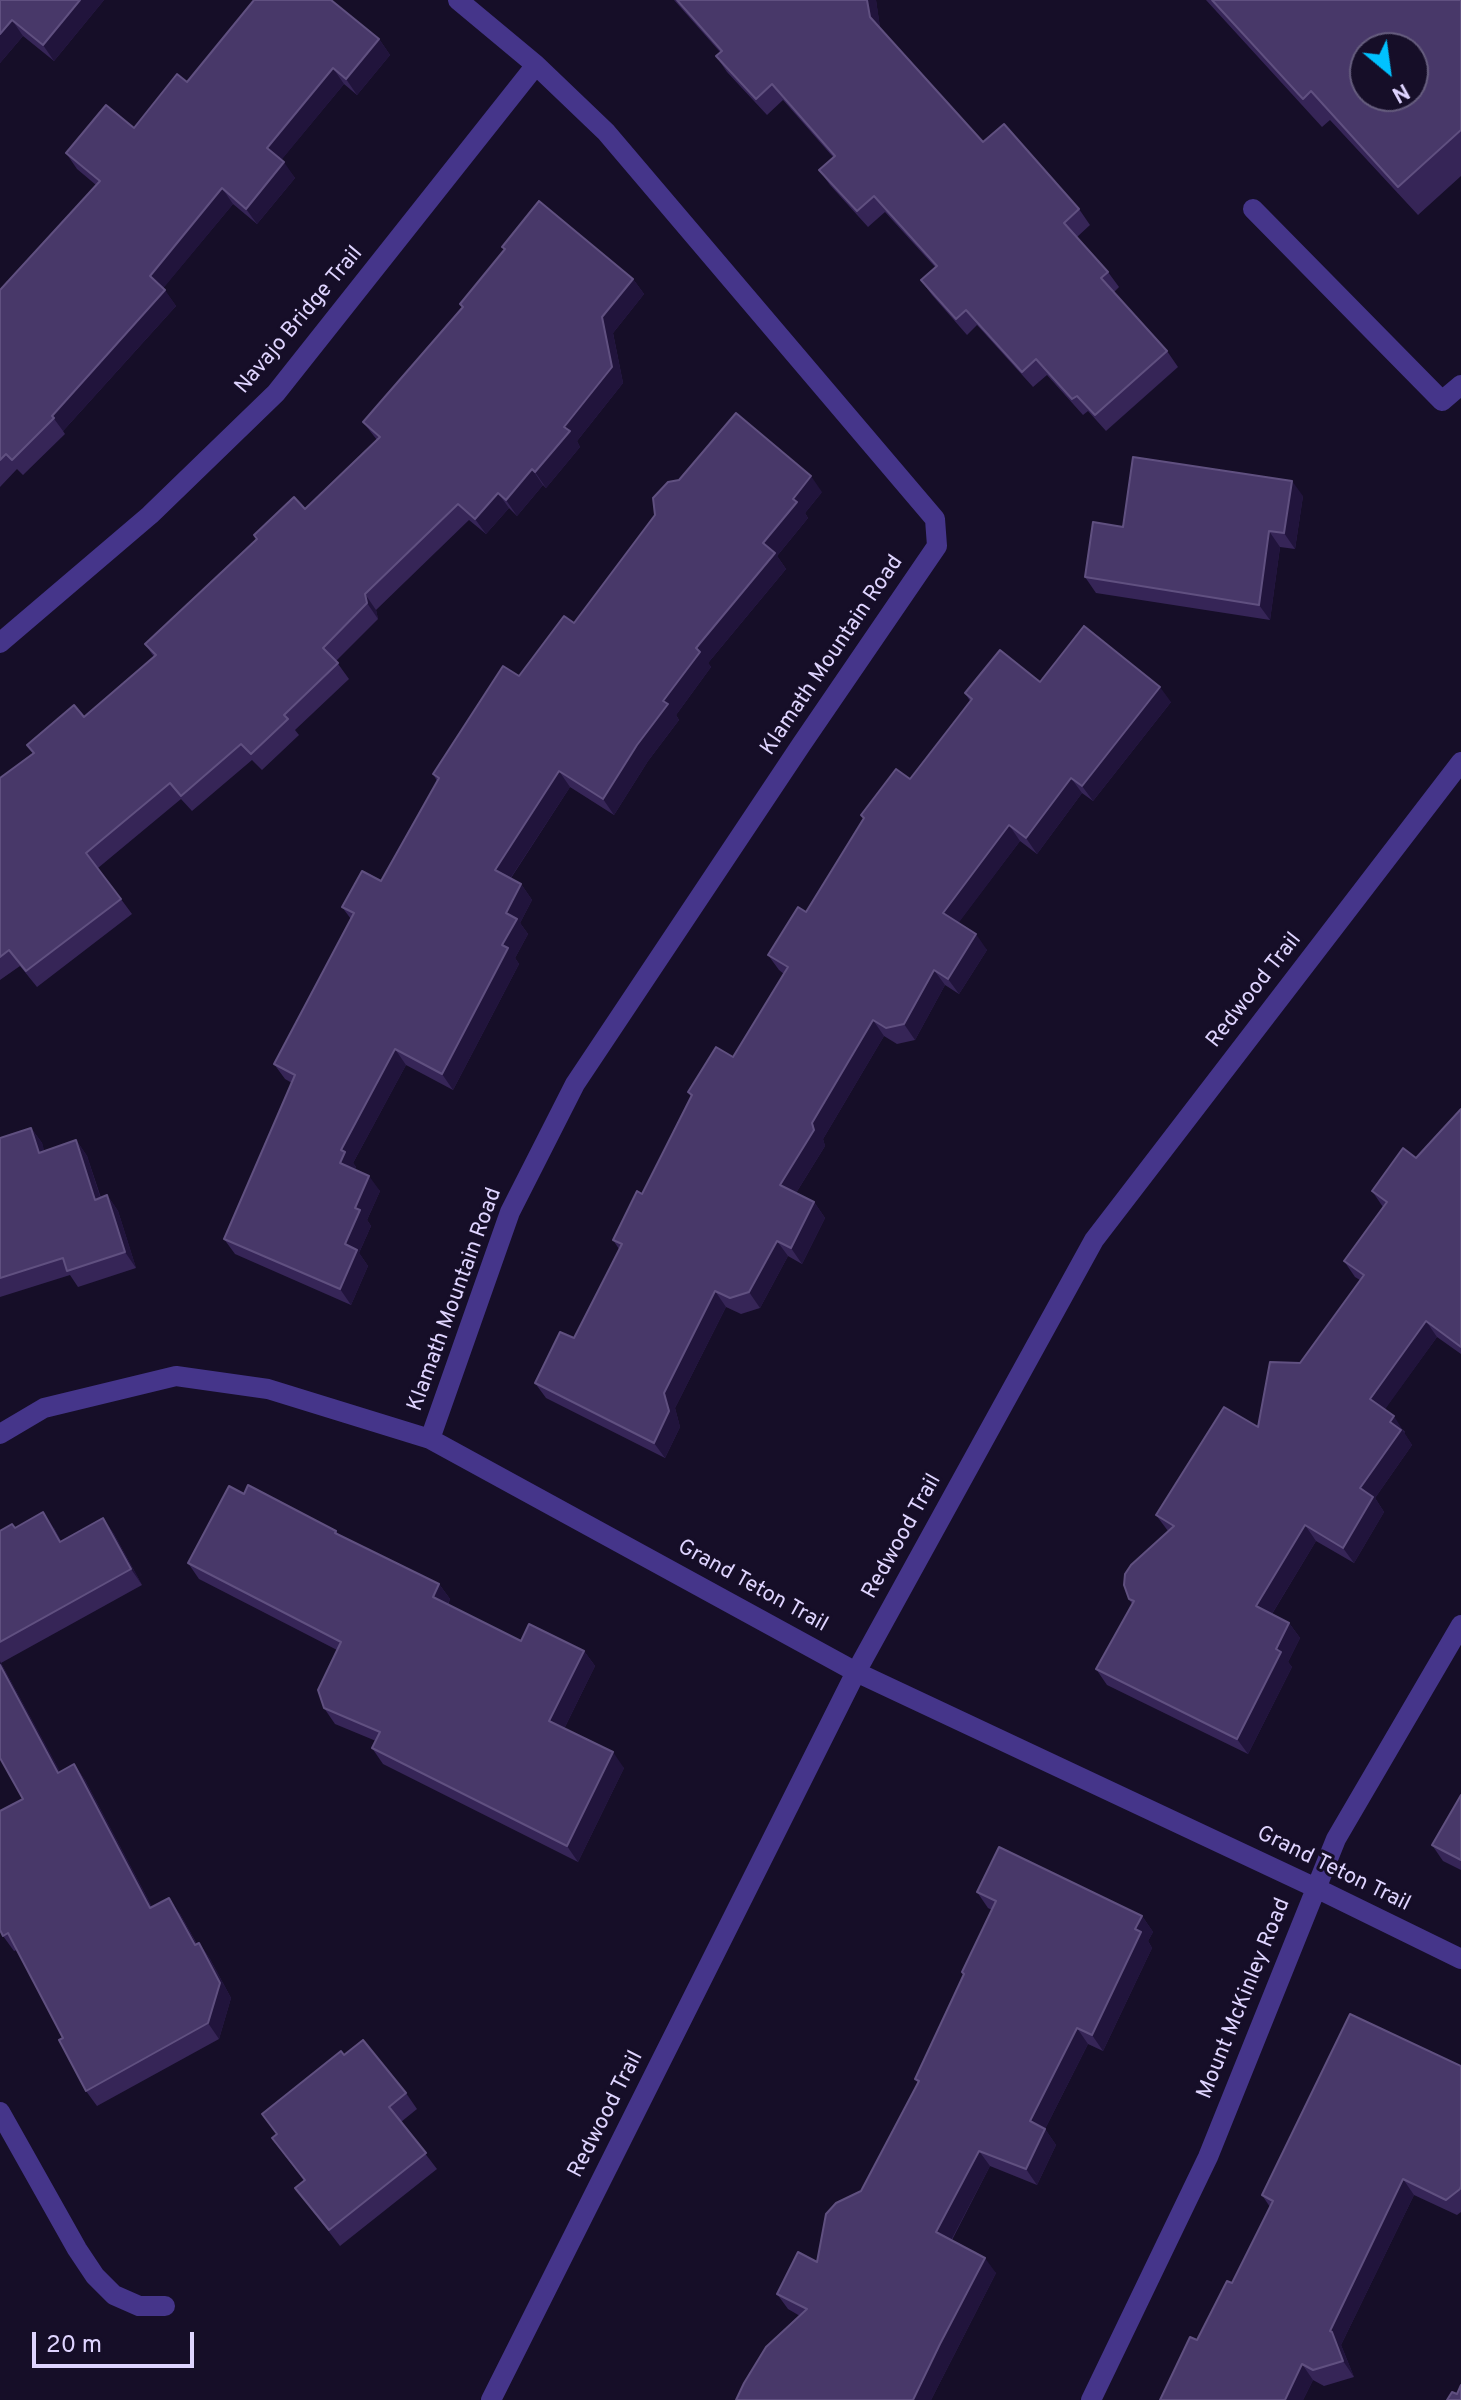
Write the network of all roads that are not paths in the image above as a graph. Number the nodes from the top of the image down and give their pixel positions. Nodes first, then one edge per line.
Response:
1 (458, 0) edge
2 (536, 65) junction
3 (1253, 209) dead end
4 (1461, 385) edge
5 (0, 643) edge
6 (1461, 762) edge
7 (0, 1434) edge
8 (430, 1439) junction
9 (1461, 1625) edge
10 (856, 1672) junction
11 (1316, 1888) junction
12 (1461, 1959) edge
13 (0, 2112) edge
14 (165, 2306) dead end
15 (491, 2400) edge
16 (1091, 2400) edge

1 - 2 street, Klamath Mountain Road
2 - 5 street, Navajo Bridge Trail
2 - 8 street, Klamath Mountain Road
3 - 4 street
6 - 10 street, Redwood Trail
7 - 8 street, Grand Teton Trail
8 - 10 street, Grand Teton Trail
9 - 11 street, Mount McKinley Road
10 - 11 street, Grand Teton Trail
10 - 15 street, Redwood Trail
11 - 12 street, Grand Teton Trail
11 - 16 street, Mount McKinley Road
13 - 14 street

